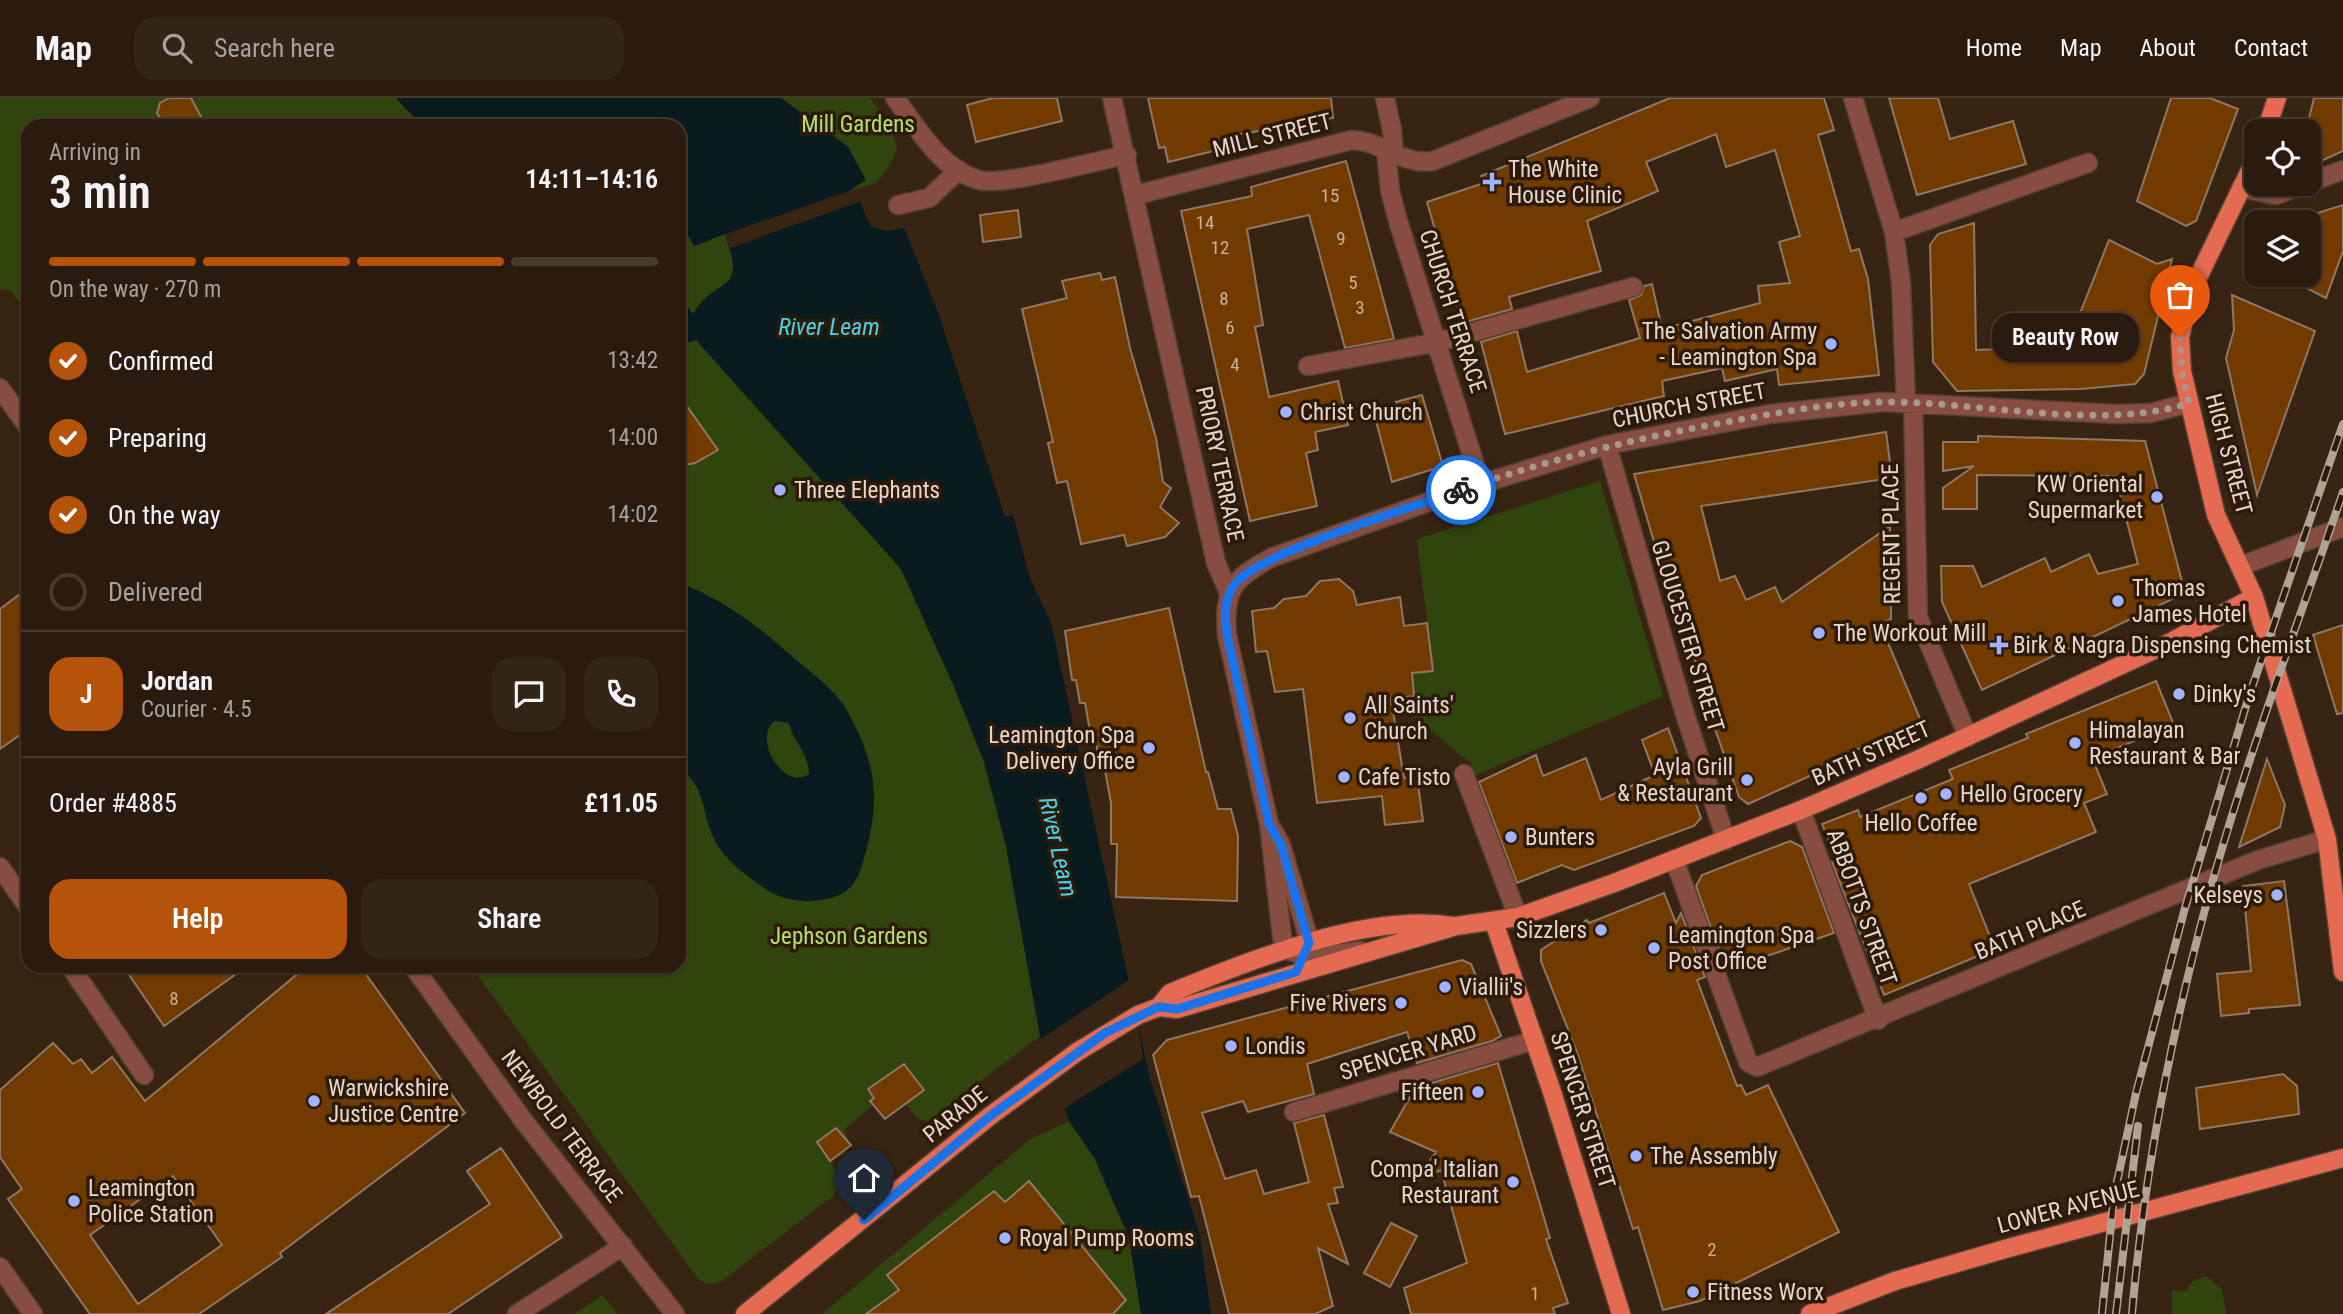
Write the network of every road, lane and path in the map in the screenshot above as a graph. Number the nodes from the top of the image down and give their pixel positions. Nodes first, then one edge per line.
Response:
1 (895, 98) edge
2 (1112, 98) edge
3 (1385, 98) edge
4 (1590, 98) edge
5 (1853, 98) edge
6 (2277, 98) edge
7 (2270, 119) edge
8 (1390, 153) junction
9 (1127, 155) junction
10 (2088, 163) dead end
11 (959, 170) junction
12 (2343, 170) edge
13 (2244, 182) edge
14 (2241, 188) junction
15 (1136, 195) junction
16 (898, 205) dead end
17 (1894, 232) junction
18 (1633, 287) dead end
19 (1438, 342) junction
20 (1308, 366) dead end
21 (0, 388) edge
22 (1909, 403) junction
23 (2189, 403) junction
24 (21, 417) edge
25 (1607, 445) junction
26 (1481, 484) junction
27 (2343, 527) edge
28 (2241, 566) junction
29 (1229, 593) junction
30 (2254, 597) junction
31 (1968, 737) junction
32 (1464, 774) dead end
33 (1801, 810) junction
34 (1269, 824) junction
35 (2327, 839) junction
36 (1726, 840) junction
37 (1674, 859) junction
38 (0, 867) edge
39 (21, 897) edge
40 (1518, 917) junction
41 (1494, 922) junction
42 (1456, 926) junction
43 (1287, 950) junction
44 (1307, 950) junction
45 (2342, 950) edge
46 (1370, 951) junction
47 (1296, 972) junction
48 (2343, 972) edge
49 (75, 973) edge
50 (418, 973) edge
51 (1158, 1007) junction
52 (1878, 1020) junction
53 (1535, 1040) junction
54 (144, 1075) dead end
55 (1294, 1112) dead end
56 (2343, 1158) edge
57 (623, 1246) junction
58 (0, 1267) edge
59 (33, 1314) edge
60 (517, 1314) edge
61 (674, 1314) edge
62 (745, 1314) edge
63 (1621, 1314) edge
64 (1810, 1314) edge

1 - 11 street
2 - 9 street, PRIORY TERRACE
3 - 8 street, CHURCH TERRACE
4 - 8 street, MILL STREET
5 - 17 street, REGENT PLACE
6 - 7 main road
8 - 15 street, MILL STREET
8 - 19 street, CHURCH TERRACE
9 - 11 street
9 - 15 street, PRIORY TERRACE
10 - 17 street
11 - 16 street
12 - 14 street
13 - 14 main road, HIGH STREET
14 - 23 main road, HIGH STREET
15 - 29 street, PRIORY TERRACE
17 - 22 street, REGENT PLACE
18 - 19 street
19 - 20 street
19 - 26 street, CHURCH TERRACE
21 - 24 street
22 - 23 street, CHURCH STREET
22 - 25 street, CHURCH STREET
22 - 31 street, REGENT PLACE
23 - 28 main road, HIGH STREET
25 - 26 street, CHURCH STREET
25 - 36 street, GLOUCESTER STREET
26 - 29 street, CHURCH STREET
27 - 28 street
28 - 30 main road, HIGH STREET
29 - 34 street, PRIORY TERRACE
30 - 31 main road, BATH STREET
30 - 35 main road
31 - 33 main road, BATH STREET
32 - 40 street
33 - 36 main road, BATH STREET
33 - 52 street, ABBOTTS STREET
34 - 43 street, PRIORY TERRACE
34 - 44 street, PRIORY TERRACE
35 - 45 main road
35 - 52 street, BATH PLACE
36 - 37 main road, BATH STREET
37 - 40 main road, BATH STREET
37 - 52 street, BATH PLACE
38 - 39 street
40 - 41 main road, BATH STREET
41 - 42 main road, BATH STREET
41 - 53 main road, SPENCER STREET
42 - 44 main road
42 - 46 main road
43 - 44 main road
43 - 51 main road
44 - 46 street
44 - 47 street
45 - 48 main road
46 - 47 main road
47 - 51 main road
49 - 54 street
50 - 57 street, NEWBOLD TERRACE
51 - 62 main road, PARADE
53 - 55 street, SPENCER YARD
53 - 63 main road, SPENCER STREET
56 - 64 main road, LOWER AVENUE
57 - 60 street
57 - 61 street, NEWBOLD TERRACE
58 - 59 street

